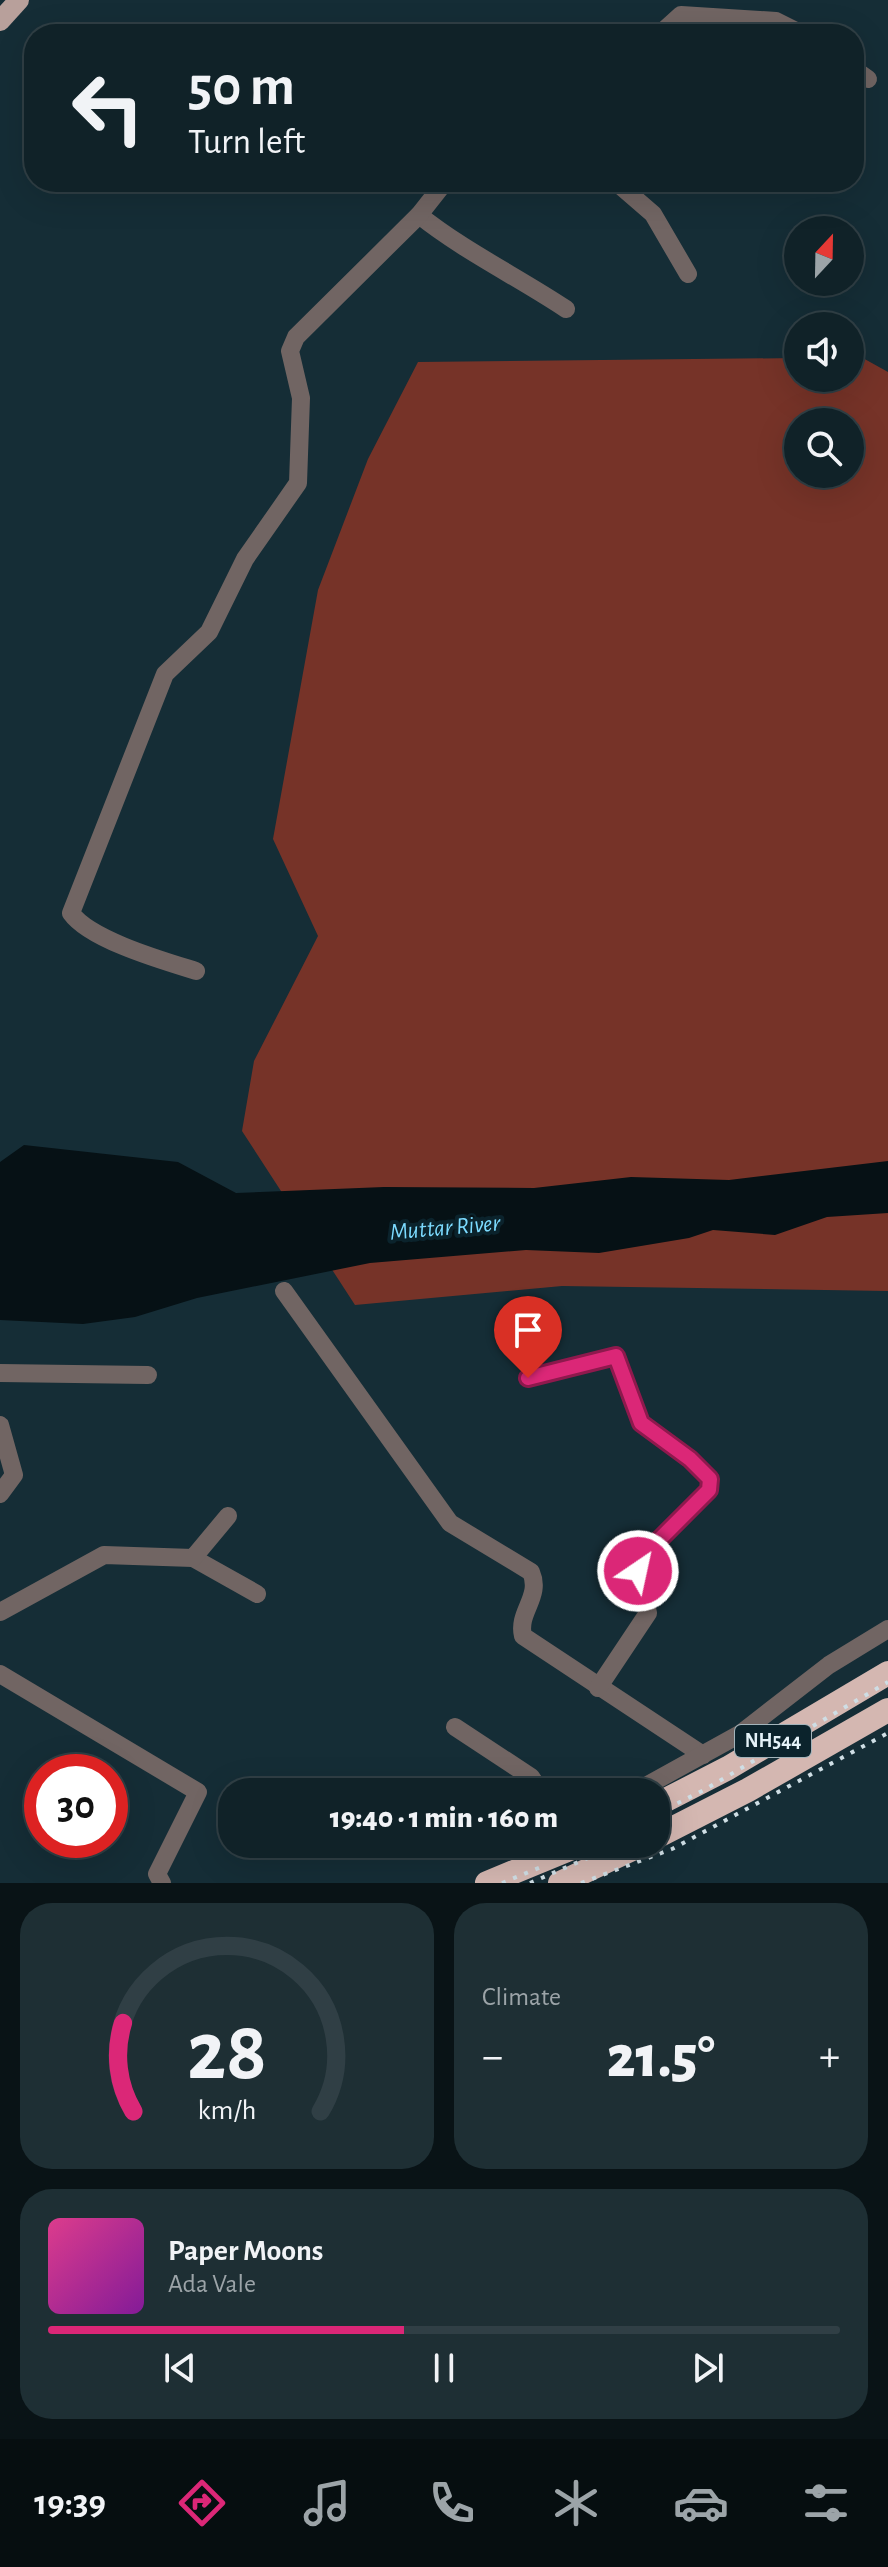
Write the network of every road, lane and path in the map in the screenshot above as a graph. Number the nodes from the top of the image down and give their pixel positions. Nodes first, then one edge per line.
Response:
1 (19, 0) edge
2 (678, 8) edge
3 (0, 21) edge
4 (782, 24) edge
5 (437, 192) edge
6 (628, 192) edge
7 (419, 215) junction
8 (688, 274) dead end
9 (566, 309) dead end
10 (196, 971) dead end
11 (284, 1291) dead end
12 (0, 1373) edge
13 (148, 1375) dead end
14 (528, 1378) dead end
15 (0, 1425) edge
16 (0, 1494) edge
17 (228, 1516) dead end
18 (193, 1558) junction
19 (257, 1594) dead end
20 (0, 1612) edge
21 (888, 1629) edge
22 (888, 1673) edge
23 (0, 1674) edge
24 (598, 1688) junction
25 (888, 1710) edge
26 (455, 1727) dead end
27 (703, 1755) junction
28 (532, 1778) edge
29 (661, 1778) edge
30 (670, 1798) edge
31 (670, 1830) edge
32 (547, 1858) edge
33 (613, 1858) edge
34 (162, 1883) edge
35 (487, 1883) edge
36 (560, 1883) edge

1 - 3 main road
2 - 4 street
5 - 7 street
6 - 8 street
7 - 9 street
7 - 10 street
11 - 24 street
12 - 13 street
14 - 24 street
15 - 16 street
17 - 18 street
18 - 19 street
18 - 20 street
21 - 27 street
22 - 30 highway, NH544
23 - 34 street
24 - 27 street
25 - 31 highway, NH544
26 - 28 street
27 - 29 street
32 - 35 highway
33 - 36 highway

